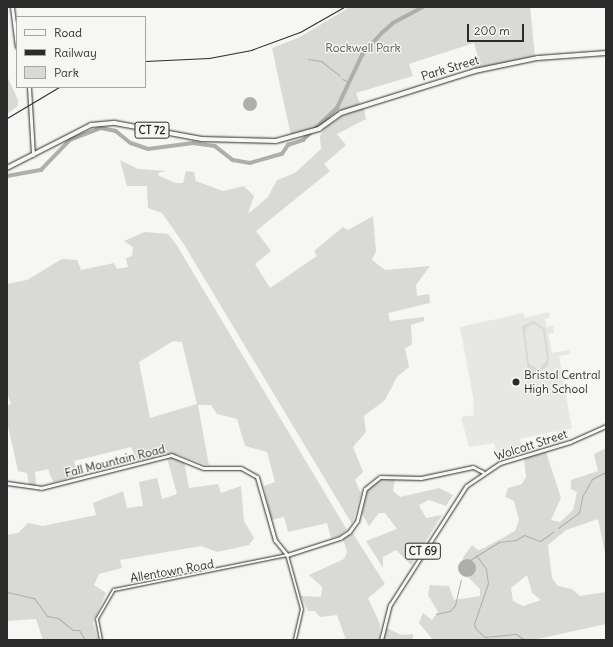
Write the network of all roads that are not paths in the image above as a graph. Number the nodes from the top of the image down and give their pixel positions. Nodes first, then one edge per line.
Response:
1 (12, 7) edge
2 (16, 39) edge
3 (606, 53) edge
4 (29, 88) edge
5 (33, 155) junction
6 (7, 168) edge
7 (606, 426) edge
8 (483, 472) junction
9 (7, 484) edge
10 (287, 556) junction
11 (101, 640) edge
12 (295, 640) edge
13 (382, 640) edge

1 - 2 main road
3 - 5 highway, Park Street / CT 72
4 - 5 main road
5 - 6 highway, CT 72
7 - 8 main road, Wolcott Street / CT 69
8 - 10 main road, Wolcott Street
8 - 13 main road, CT 69
9 - 10 main road, Fall Mountain Road
10 - 11 street, Allentown Road
10 - 12 street

